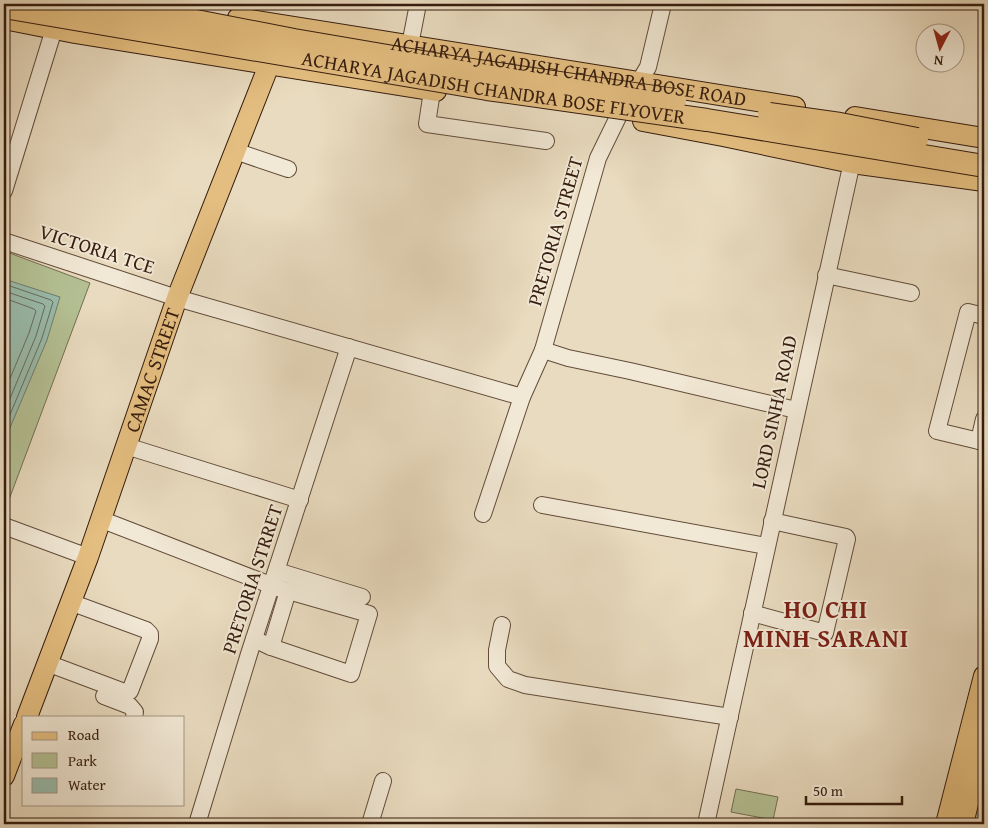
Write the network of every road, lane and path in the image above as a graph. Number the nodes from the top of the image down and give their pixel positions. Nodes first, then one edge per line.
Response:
1 (84, 4) edge
2 (114, 4) edge
3 (152, 4) edge
4 (418, 4) edge
5 (663, 4) edge
6 (4, 7) edge
7 (4, 19) edge
8 (278, 25) junction
9 (54, 30) junction
10 (107, 38) junction
11 (410, 45) junction
12 (269, 65) junction
13 (638, 82) junction
14 (432, 91) junction
15 (618, 117) junction
16 (860, 117) junction
17 (984, 138) edge
18 (546, 141) dead end
19 (235, 151) junction
20 (984, 151) edge
21 (852, 163) junction
22 (984, 166) edge
23 (288, 169) dead end
24 (984, 181) edge
25 (4, 191) edge
26 (4, 241) edge
27 (826, 275) junction
28 (911, 293) dead end
29 (177, 298) junction
30 (984, 316) edge
31 (349, 347) junction
32 (543, 350) junction
33 (522, 396) junction
34 (796, 410) junction
35 (984, 419) edge
36 (982, 441) edge
37 (126, 446) junction
38 (300, 500) junction
39 (542, 506) dead end
40 (483, 514) dead end
41 (100, 519) junction
42 (772, 521) junction
43 (4, 526) edge
44 (766, 546) junction
45 (88, 556) junction
46 (279, 582) junction
47 (362, 597) dead end
48 (70, 602) junction
49 (752, 613) junction
50 (502, 625) dead end
51 (254, 640) junction
52 (271, 647) junction
53 (45, 668) junction
54 (984, 676) edge
55 (27, 716) edge
56 (134, 716) edge
57 (730, 716) junction
58 (22, 729) edge
59 (984, 738) edge
60 (4, 776) edge
61 (383, 781) dead end
62 (197, 824) edge
63 (370, 824) edge
64 (706, 824) edge
65 (946, 824) edge
66 (963, 824) edge

1 - 20 highway, ACHARYA JAGADISH CHANDRA BOSE FLYOVER, bridge
2 - 10 street
3 - 8 main road, ACHARYA JAGADISH CHANDRA BOSE ROAD
4 - 11 street
5 - 13 street, PRETORIA STREET
6 - 22 highway, ACHARYA JAGADISH CHANDRA BOSE FLYOVER, bridge
7 - 9 main road, ACHARYA JAGADISH CHANDRA BOSE ROAD
8 - 11 main road, ACHARYA JAGADISH CHANDRA BOSE ROAD
8 - 12 main road, CAMAC STREET
9 - 10 main road, ACHARYA JAGADISH CHANDRA BOSE ROAD
9 - 25 street
10 - 12 main road, ACHARYA JAGADISH CHANDRA BOSE ROAD
11 - 13 main road, ACHARYA JAGADISH CHANDRA BOSE ROAD
12 - 14 main road, ACHARYA JAGADISH CHANDRA BOSE ROAD
12 - 19 main road, CAMAC STREET
13 - 15 street, PRETORIA STREET
13 - 16 main road, ACHARYA JAGADISH CHANDRA BOSE ROAD
14 - 15 main road, ACHARYA JAGADISH CHANDRA BOSE ROAD
14 - 18 street
15 - 21 main road, ACHARYA JAGADISH CHANDRA BOSE ROAD
15 - 32 street, PRETORIA STREET
16 - 17 main road, ACHARYA JAGADISH CHANDRA BOSE ROAD
16 - 21 street, LORD SINHA ROAD
19 - 23 street
19 - 29 main road, CAMAC STREET
21 - 24 main road, ACHARYA JAGADISH CHANDRA BOSE ROAD
21 - 27 street, LORD SINHA ROAD
26 - 29 street, VICTORIA TCE
27 - 28 street
27 - 34 street, LORD SINHA ROAD
29 - 31 street, VICTORIA TCE
29 - 37 main road, CAMAC STREET
30 - 36 street
31 - 33 street, VICTORIA TCE
31 - 38 street, PRETORIA STRRET
32 - 33 street, PRETORIA STREET
32 - 34 street
33 - 40 street, PRETORIA STREET
34 - 42 street, LORD SINHA ROAD
35 - 36 street
37 - 38 street
37 - 41 main road, CAMAC STREET
38 - 46 street, PRETORIA STRRET
39 - 44 street
41 - 45 main road, CAMAC STREET
41 - 46 street
42 - 44 street, LORD SINHA ROAD
42 - 49 street
43 - 45 street
44 - 49 street, LORD SINHA ROAD
45 - 48 main road, CAMAC STREET
46 - 47 street
46 - 51 street, PRETORIA STRRET
46 - 52 street
46 - 52 street
48 - 53 main road, CAMAC STREET
48 - 53 street
49 - 57 street, LORD SINHA ROAD
50 - 57 street
51 - 52 street
51 - 62 street, PRETORIA STRRET
53 - 55 main road, CAMAC STREET
53 - 56 street
54 - 65 main road
57 - 64 street, LORD SINHA ROAD
58 - 60 main road
59 - 66 main road
61 - 63 street

